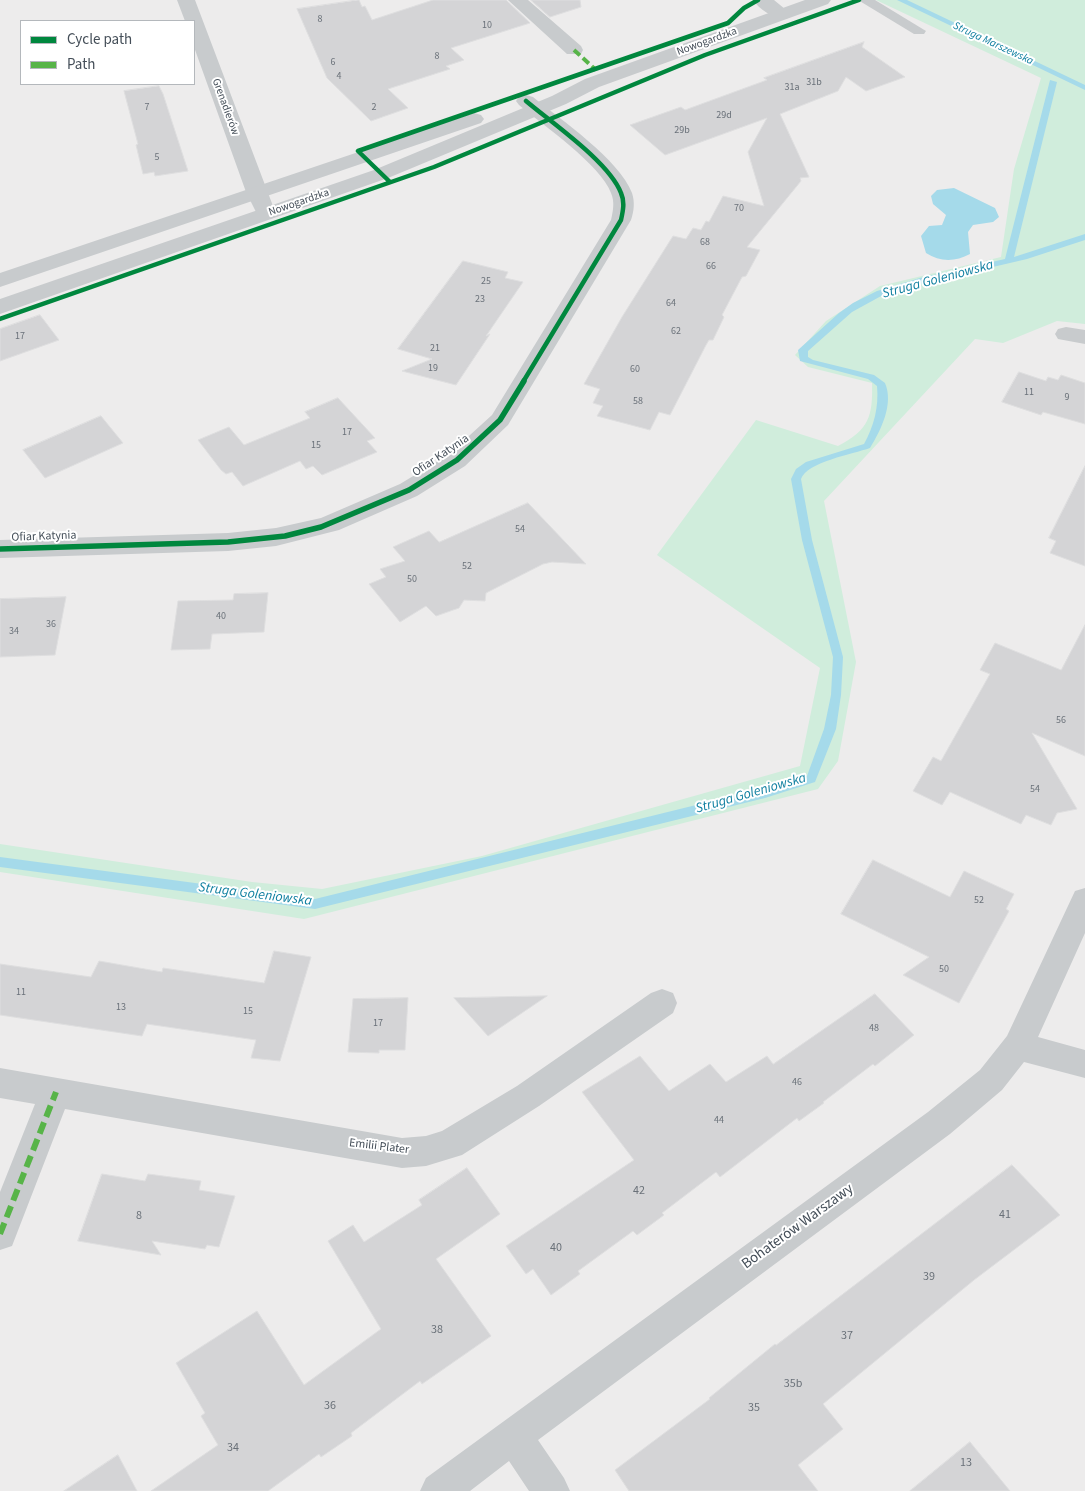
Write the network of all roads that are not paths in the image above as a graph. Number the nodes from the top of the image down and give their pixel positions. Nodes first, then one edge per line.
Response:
1 (186, 0) edge
2 (517, 0) edge
3 (762, 0) edge
4 (822, 0) edge
5 (866, 0) edge
6 (782, 14) junction
7 (193, 20) edge
8 (195, 25) edge
9 (919, 31) dead end
10 (574, 50) dead end
11 (531, 105) junction
12 (256, 192) junction
13 (266, 214) junction
14 (0, 280) edge
15 (0, 307) edge
16 (0, 549) edge
17 (1085, 900) edge
18 (662, 1003) dead end
19 (1018, 1046) junction
20 (1085, 1064) edge
21 (0, 1083) edge
22 (56, 1092) junction
23 (0, 1234) edge
24 (514, 1436) junction
25 (439, 1491) edge
26 (551, 1491) edge

1 - 7 street, Grenadierów
2 - 10 street
3 - 6 street
4 - 6 street, Nowogardzka
5 - 9 lane
6 - 11 street, Nowogardzka
8 - 12 street, Grenadierów
11 - 12 street, Nowogardzka
11 - 13 street, Nowogardzka
11 - 16 street, Ofiar Katynia
12 - 13 street, Grenadierów
12 - 14 street, Nowogardzka
13 - 15 street, Nowogardzka
17 - 19 street, Bohaterów Warszawy
18 - 22 street, Emilii Plater
19 - 20 street
19 - 24 street, Bohaterów Warszawy
21 - 22 street, Emilii Plater
22 - 23 street
24 - 25 street, Bohaterów Warszawy
24 - 26 street

